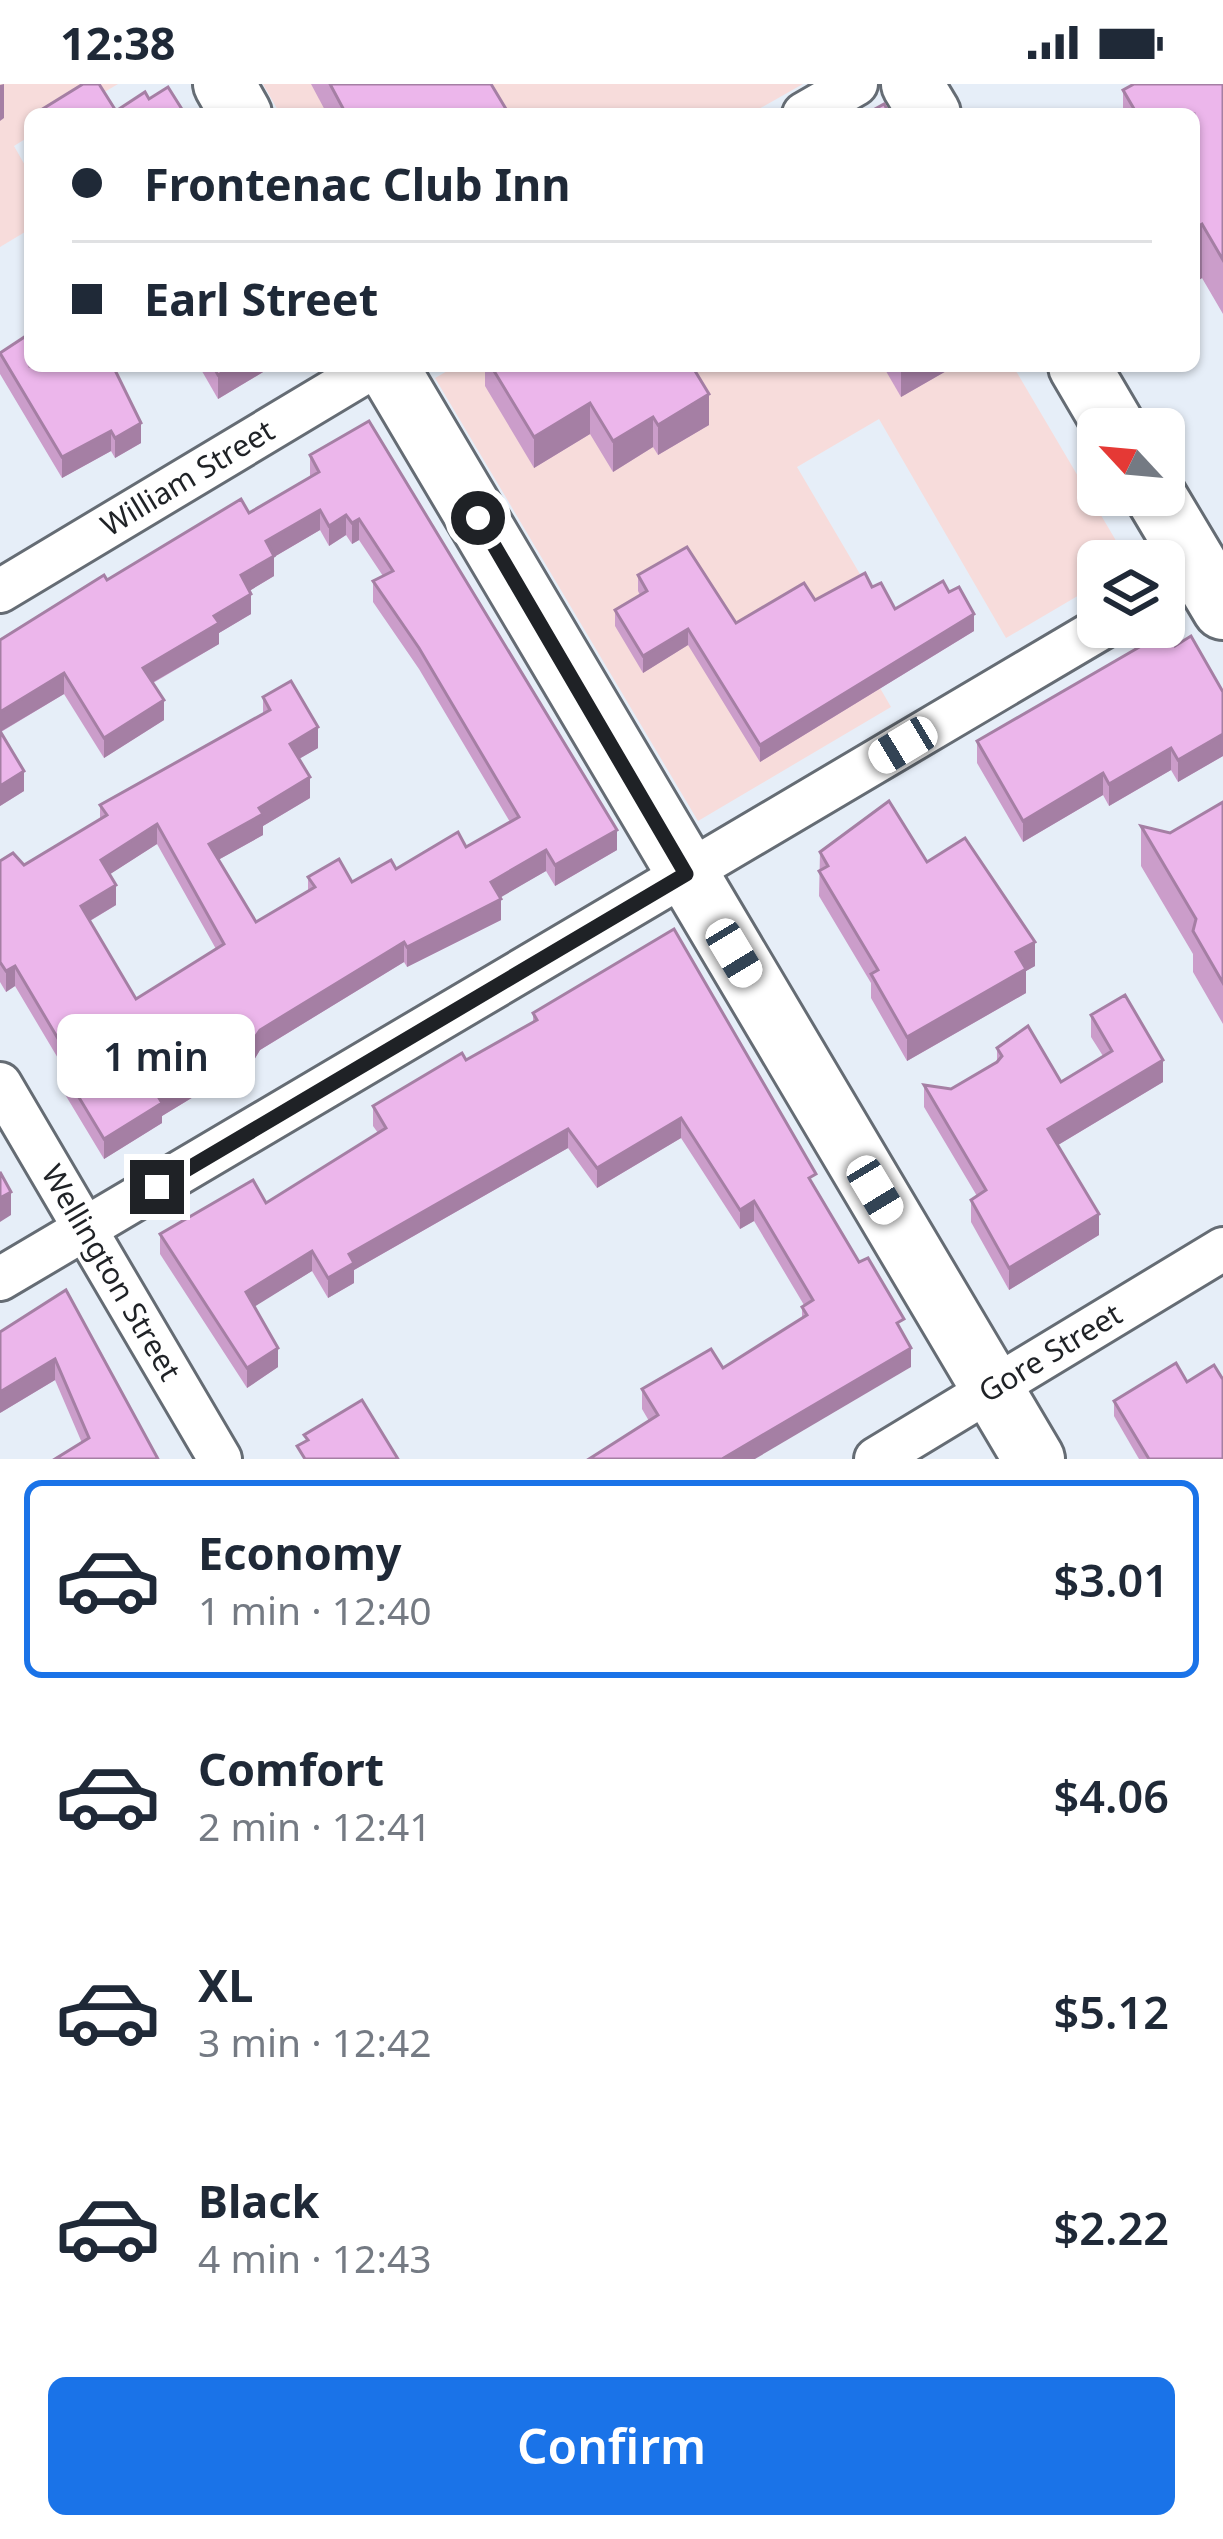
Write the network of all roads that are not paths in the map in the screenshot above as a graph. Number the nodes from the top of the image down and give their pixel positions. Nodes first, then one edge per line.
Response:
1 (856, 84) edge
2 (814, 108) edge
3 (365, 372) edge
4 (391, 372) edge
5 (1083, 372) edge
6 (1104, 408) edge
7 (1166, 516) edge
8 (1202, 581) edge
9 (0, 591) edge
10 (1077, 642) edge
11 (686, 874) junction
12 (0, 1084) edge
13 (86, 1229) junction
14 (1223, 1249) edge
15 (0, 1279) edge
16 (992, 1388) junction
17 (220, 1459) edge
18 (876, 1459) edge
19 (1034, 1459) edge

1 - 2 street
3 - 9 street, William Street
4 - 11 street
5 - 6 street
7 - 8 street
10 - 11 street
11 - 13 street
11 - 16 street
12 - 13 street, Wellington Street
13 - 15 street
13 - 17 street, Wellington Street
14 - 16 street, Gore Street
16 - 18 street, Gore Street
16 - 19 street

